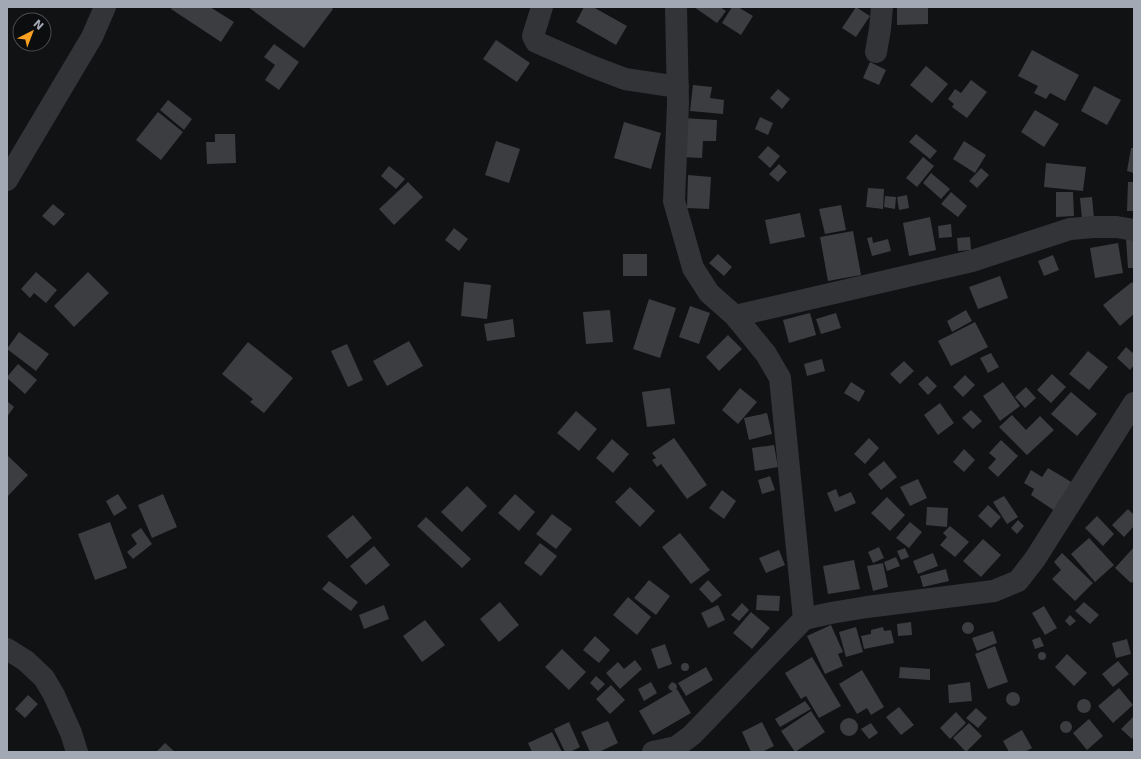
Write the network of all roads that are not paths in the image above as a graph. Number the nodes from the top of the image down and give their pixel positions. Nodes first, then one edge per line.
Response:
1 (105, 7) edge
2 (542, 7) edge
3 (676, 7) edge
4 (882, 7) edge
5 (876, 52) dead end
6 (678, 87) junction
7 (7, 180) edge
8 (1134, 230) edge
9 (735, 316) junction
10 (1134, 403) edge
11 (804, 619) junction
12 (7, 649) edge
13 (76, 752) edge
14 (653, 752) edge

1 - 7 street
2 - 6 street
3 - 6 street
4 - 5 street
6 - 9 street
8 - 9 street
9 - 11 street
10 - 11 street
11 - 14 street
12 - 13 street

